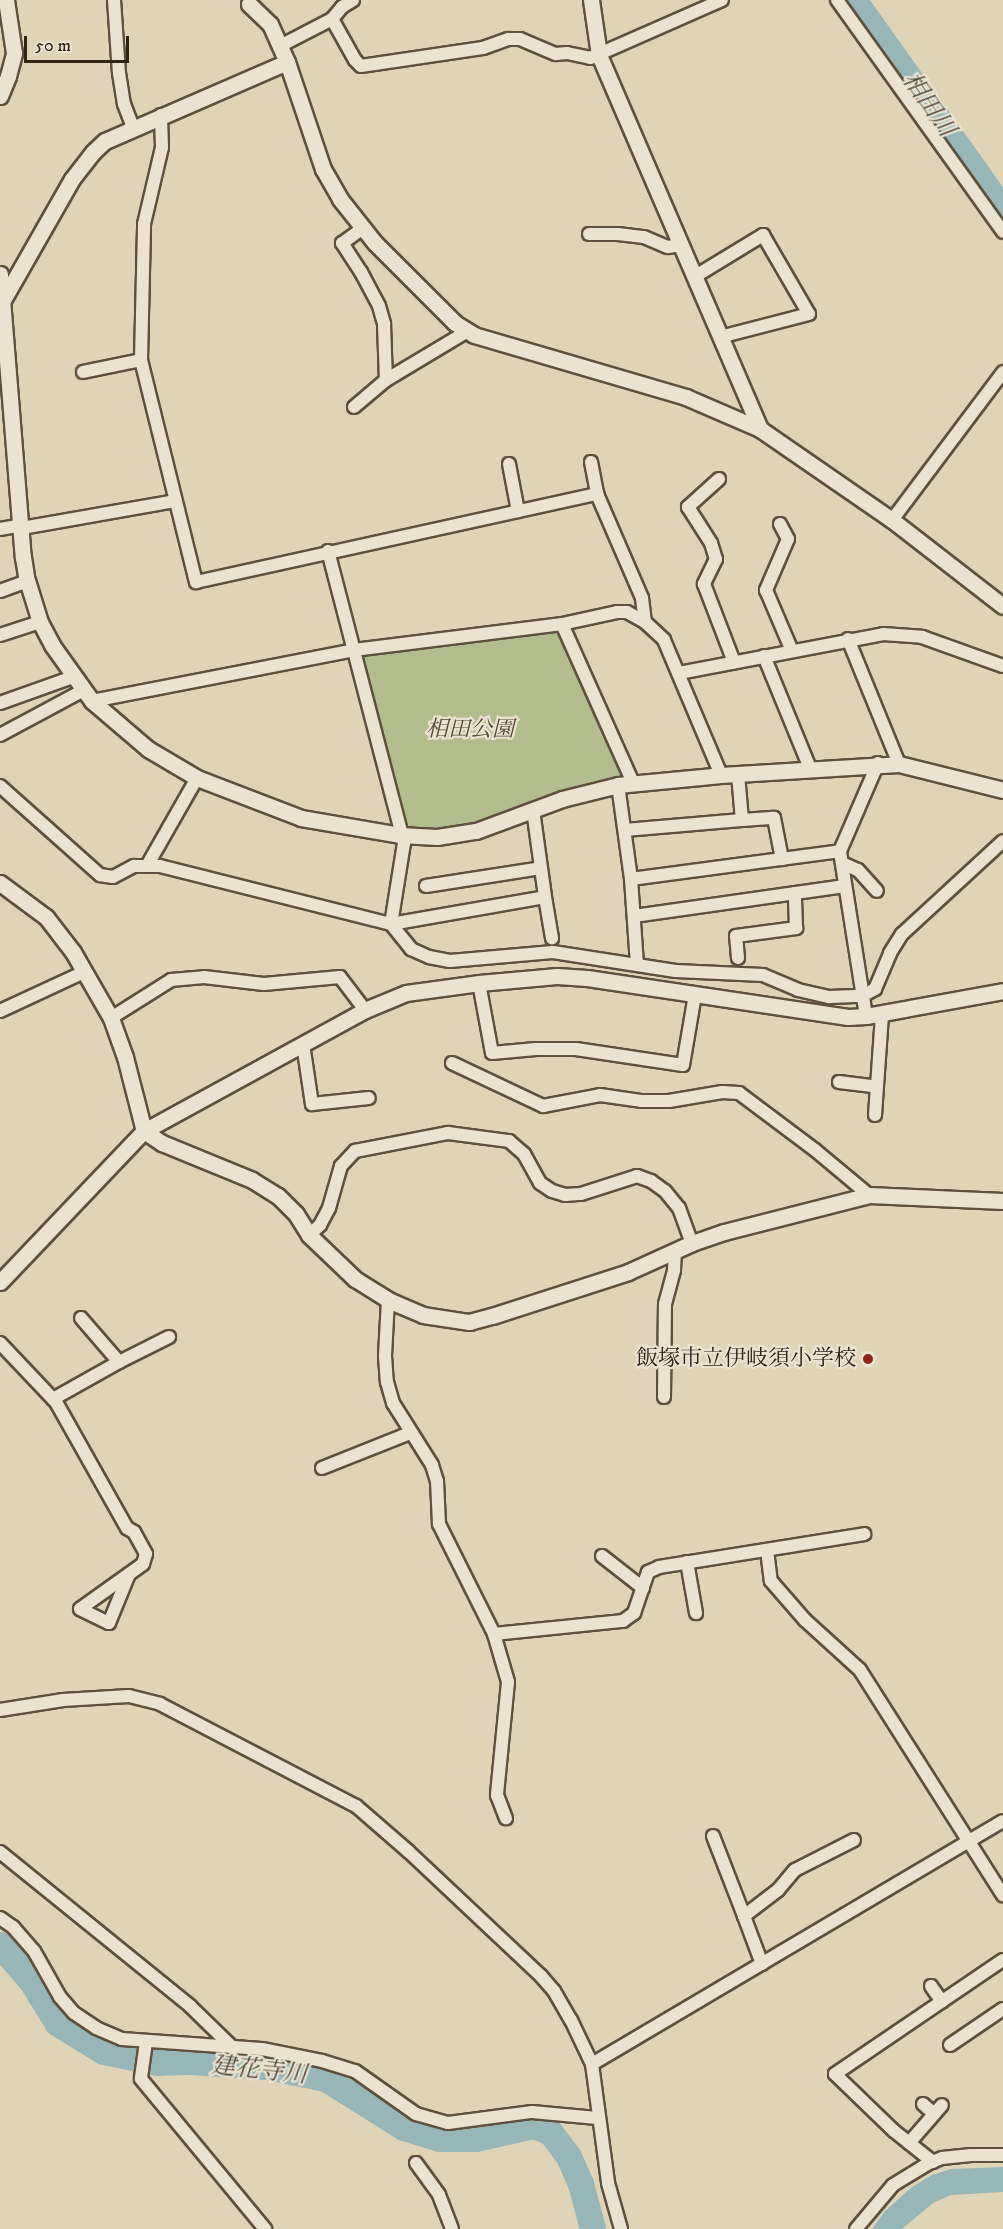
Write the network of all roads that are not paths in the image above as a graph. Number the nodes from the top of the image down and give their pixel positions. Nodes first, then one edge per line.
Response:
1 (6, 0) edge
2 (114, 0) edge
3 (353, 0) edge
4 (591, 0) edge
5 (722, 0) edge
6 (837, 0) edge
7 (245, 1) edge
8 (332, 19) junction
9 (280, 46) junction
10 (599, 55) junction
11 (287, 62) junction
12 (0, 96) edge
13 (161, 115) junction
14 (133, 127) junction
15 (363, 228) junction
16 (1003, 232) edge
17 (589, 234) dead end
18 (681, 245) junction
19 (0, 274) edge
20 (694, 277) junction
21 (1, 301) edge
22 (468, 331) junction
23 (720, 336) junction
24 (141, 360) junction
25 (83, 372) dead end
26 (1003, 372) edge
27 (386, 381) junction
28 (354, 407) dead end
29 (760, 429) junction
30 (591, 462) dead end
31 (509, 464) dead end
32 (719, 479) dead end
33 (597, 494) junction
34 (175, 501) junction
35 (518, 511) junction
36 (892, 520) junction
37 (780, 524) dead end
38 (22, 526) junction
39 (0, 529) edge
40 (328, 551) junction
41 (27, 581) junction
42 (0, 591) edge
43 (1003, 606) edge
44 (40, 621) junction
45 (645, 621) junction
46 (562, 624) junction
47 (0, 635) edge
48 (848, 639) junction
49 (354, 650) junction
50 (792, 651) junction
51 (764, 656) junction
52 (734, 662) junction
53 (1003, 666) edge
54 (679, 673) junction
55 (73, 677) junction
56 (87, 696) junction
57 (0, 703) edge
58 (0, 735) edge
59 (879, 763) junction
60 (899, 764) junction
61 (810, 768) junction
62 (738, 774) junction
63 (722, 775) junction
64 (196, 778) junction
65 (626, 784) junction
66 (0, 786) edge
67 (1003, 790) edge
68 (533, 810) junction
69 (742, 820) junction
70 (625, 830) junction
71 (400, 835) junction
72 (1003, 841) edge
73 (841, 857) junction
74 (782, 859) junction
75 (148, 864) junction
76 (541, 868) junction
77 (631, 879) junction
78 (0, 883) edge
79 (426, 886) dead end
80 (845, 886) junction
81 (877, 891) dead end
82 (795, 893) junction
83 (545, 897) junction
84 (634, 916) junction
85 (392, 924) junction
86 (552, 938) dead end
87 (738, 958) dead end
88 (637, 965) junction
89 (84, 972) junction
90 (479, 982) junction
91 (1003, 991) edge
92 (695, 994) junction
93 (862, 996) junction
94 (365, 1010) junction
95 (0, 1011) edge
96 (874, 1015) junction
97 (111, 1018) junction
98 (303, 1044) junction
99 (452, 1064) dead end
100 (839, 1082) dead end
101 (877, 1087) junction
102 (369, 1098) dead end
103 (875, 1115) dead end
104 (144, 1131) junction
105 (869, 1195) junction
106 (1003, 1201) edge
107 (309, 1234) junction
108 (692, 1243) junction
109 (675, 1252) junction
110 (0, 1282) edge
111 (388, 1300) junction
112 (81, 1318) dead end
113 (170, 1337) dead end
114 (0, 1343) edge
115 (119, 1362) junction
116 (664, 1397) dead end
117 (53, 1399) junction
118 (411, 1433) junction
119 (322, 1468) dead end
120 (864, 1534) dead end
121 (766, 1550) junction
122 (602, 1556) dead end
123 (687, 1562) junction
124 (129, 1574) dead end
125 (643, 1588) junction
126 (696, 1613) dead end
127 (494, 1634) junction
128 (0, 1710) edge
129 (506, 1818) dead end
130 (1003, 1821) edge
131 (713, 1836) dead end
132 (854, 1840) dead end
133 (969, 1841) junction
134 (0, 1852) edge
135 (1003, 1895) edge
136 (744, 1916) junction
137 (0, 1918) edge
138 (1003, 1960) edge
139 (762, 1964) junction
140 (931, 1986) dead end
141 (942, 2002) junction
142 (1003, 2009) edge
143 (146, 2042) junction
144 (950, 2045) dead end
145 (233, 2048) junction
146 (592, 2064) junction
147 (923, 2104) dead end
148 (597, 2118) junction
149 (909, 2143) junction
150 (1003, 2156) edge
151 (933, 2162) junction
152 (416, 2163) dead end
153 (265, 2229) edge
154 (452, 2229) edge
155 (621, 2229) edge
156 (856, 2229) edge

1 - 12 street
2 - 14 street
3 - 8 street
4 - 10 street
5 - 10 street
6 - 16 street
7 - 9 street
8 - 9 street
8 - 10 street
9 - 11 street
10 - 18 street
11 - 13 street
11 - 15 street
13 - 14 street
13 - 24 street
14 - 21 street
15 - 22 street
15 - 27 street
17 - 18 street
18 - 20 street
19 - 21 street
20 - 23 street
20 - 23 street
21 - 38 street
22 - 27 street
22 - 29 street
23 - 29 street
24 - 25 street
24 - 34 street
26 - 36 street
27 - 28 street
29 - 36 street
30 - 33 street
31 - 35 street
32 - 52 street
33 - 35 street
33 - 45 street
34 - 38 street
34 - 40 street
35 - 40 street
36 - 43 street
37 - 50 street
38 - 39 street
38 - 41 street
40 - 49 street
41 - 42 street
41 - 44 street
44 - 47 street
44 - 55 street
45 - 46 street
45 - 54 street
46 - 49 street
46 - 65 street
48 - 50 street
48 - 53 street
48 - 60 street
49 - 56 street
49 - 71 street
50 - 51 street
51 - 52 street
51 - 61 street
52 - 54 street
54 - 63 street
55 - 56 street
55 - 57 street
56 - 58 street
56 - 64 street
59 - 60 street
59 - 61 street
59 - 73 street
60 - 67 street
61 - 62 street
62 - 63 street
62 - 69 street
63 - 65 street
64 - 71 street
64 - 75 street
65 - 68 street
65 - 70 street
66 - 75 street
68 - 71 street
68 - 76 street
69 - 70 street
69 - 74 street
70 - 77 street
71 - 85 street
72 - 93 street
73 - 74 street
73 - 80 street
73 - 81 street
74 - 77 street
75 - 85 street
76 - 79 street
76 - 83 street
77 - 84 street
78 - 89 street
80 - 82 street
80 - 93 street
82 - 84 street
82 - 87 street
83 - 85 street
83 - 86 street
84 - 88 street
85 - 88 street
88 - 93 street
89 - 95 street
89 - 97 street
90 - 92 street
90 - 92 street
90 - 94 street
91 - 96 street
92 - 96 street
93 - 96 street
94 - 97 street
94 - 98 street
96 - 101 street
97 - 104 street
98 - 102 street
98 - 104 street
99 - 105 street
100 - 101 street
101 - 103 street
104 - 107 street
104 - 110 street
105 - 106 street
105 - 108 street
107 - 108 street
107 - 111 street
108 - 109 street
109 - 111 street
109 - 116 street
111 - 118 street
112 - 115 street
113 - 115 street
114 - 117 street
115 - 117 street
117 - 124 street
118 - 119 street
118 - 127 street
120 - 121 street
121 - 123 street
121 - 133 street
122 - 125 street
123 - 125 street
123 - 126 street
125 - 127 street
127 - 129 street
128 - 146 street
130 - 133 street
131 - 136 street
132 - 136 street
133 - 135 street
133 - 139 street
134 - 145 street
136 - 139 street
137 - 143 street
138 - 141 street
139 - 146 street
140 - 141 street
141 - 149 street
142 - 144 street
143 - 145 street
143 - 153 street
145 - 148 street
146 - 148 street
147 - 149 street
148 - 155 street
149 - 151 street
150 - 151 street
151 - 156 street
152 - 154 street

